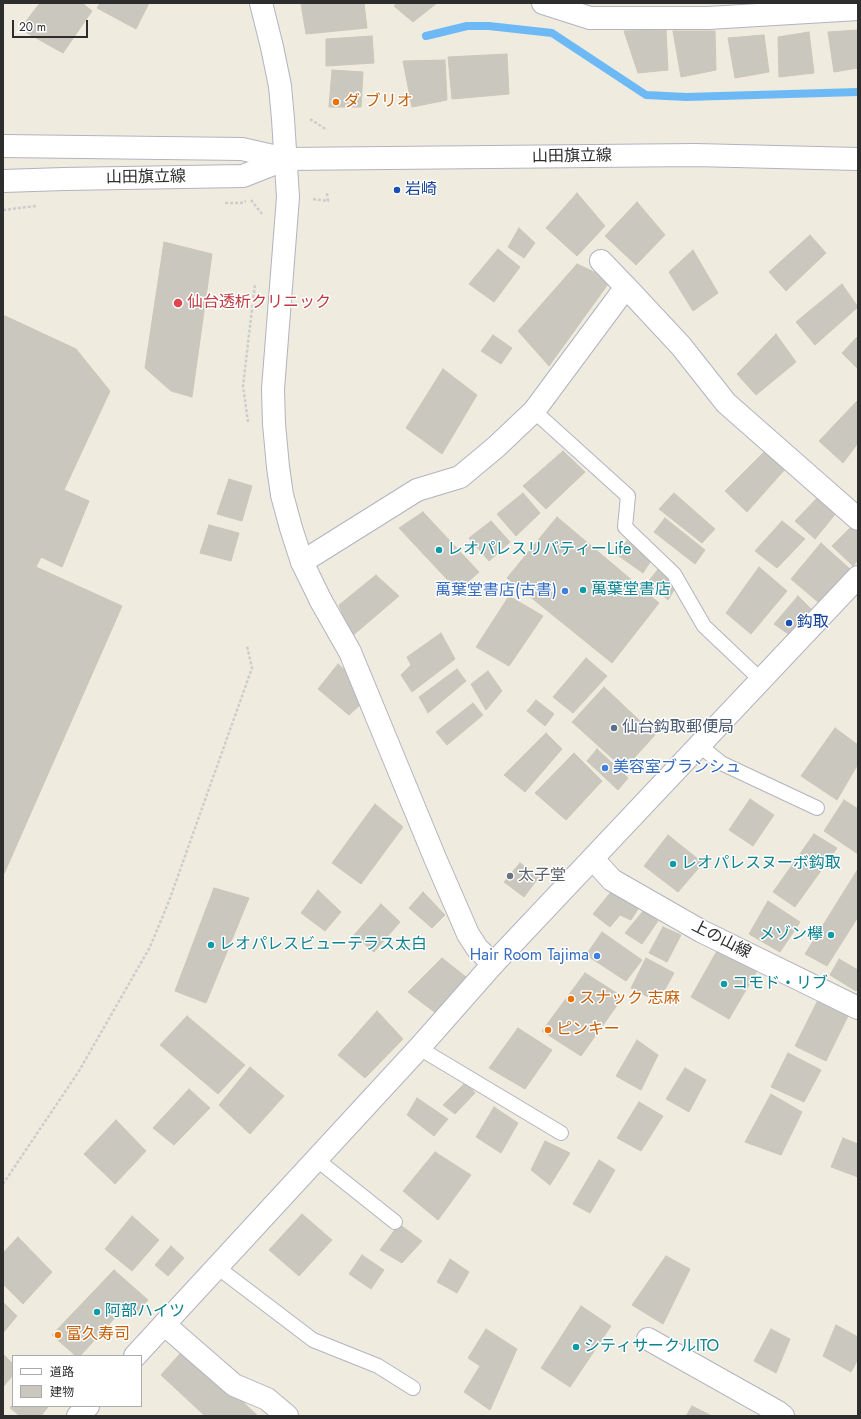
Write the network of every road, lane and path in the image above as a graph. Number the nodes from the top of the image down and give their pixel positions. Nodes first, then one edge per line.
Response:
1 (261, 3) edge
2 (544, 3) edge
3 (858, 8) edge
4 (702, 10) edge
5 (310, 119) dead end
6 (327, 130) dead end
7 (3, 146) edge
8 (286, 159) junction
9 (858, 159) edge
10 (3, 181) edge
11 (327, 193) dead end
12 (310, 198) dead end
13 (218, 202) dead end
14 (40, 206) dead end
15 (3, 210) edge
16 (263, 215) dead end
17 (601, 261) dead end
18 (256, 277) dead end
19 (626, 287) junction
20 (534, 411) junction
21 (248, 425) dead end
22 (858, 519) edge
23 (302, 562) junction
24 (858, 577) edge
25 (247, 646) dead end
26 (761, 680) junction
27 (700, 746) junction
28 (817, 808) dead end
29 (593, 859) junction
30 (493, 964) junction
31 (858, 1008) edge
32 (419, 1048) junction
33 (561, 1133) dead end
34 (316, 1159) junction
35 (3, 1184) edge
36 (395, 1222) dead end
37 (217, 1267) junction
38 (165, 1325) junction
39 (648, 1339) dead end
40 (136, 1355) edge
41 (413, 1388) dead end
42 (87, 1407) edge
43 (78, 1416) edge
44 (287, 1416) edge
45 (783, 1416) edge

1 - 8 street
2 - 4 street
3 - 4 street
5 - 6 path
7 - 8 street, 山田旗立線
8 - 9 street, 山田旗立線
8 - 10 street, 山田旗立線
8 - 23 street
11 - 12 path
13 - 16 path
14 - 15 path
17 - 19 street
18 - 21 path
19 - 20 street
19 - 22 street
20 - 23 street
20 - 26 lane
23 - 30 street
24 - 26 street
25 - 35 path
26 - 27 street
27 - 28 lane
27 - 29 street
29 - 30 street
29 - 31 street, 上の山線
30 - 32 street
32 - 33 lane
32 - 34 street
34 - 36 lane
34 - 37 street
37 - 38 street
37 - 41 lane
38 - 40 street
38 - 44 street
39 - 45 street
42 - 43 street

